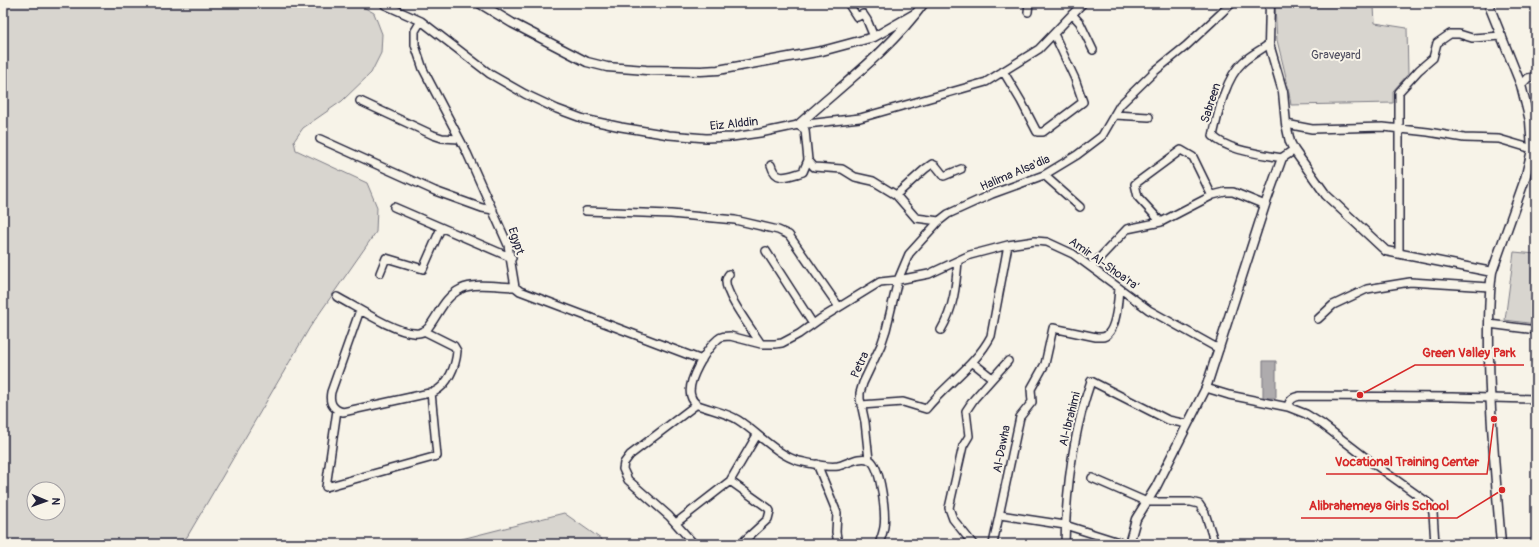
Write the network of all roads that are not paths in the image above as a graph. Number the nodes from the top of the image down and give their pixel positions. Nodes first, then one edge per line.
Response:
1 (479, 3) edge
2 (848, 3) edge
3 (924, 3) edge
4 (1029, 3) edge
5 (1082, 3) edge
6 (1232, 3) edge
7 (1270, 3) edge
8 (1488, 3) edge
9 (385, 5) dead end
10 (1028, 12) dead end
11 (916, 13) junction
12 (1072, 14) junction
13 (421, 21) junction
14 (1054, 34) junction
15 (874, 36) junction
16 (1502, 36) junction
17 (1269, 44) junction
18 (1093, 50) dead end
19 (1003, 71) junction
20 (1536, 76) edge
21 (1521, 85) junction
22 (360, 101) dead end
23 (1115, 115) junction
24 (1149, 117) dead end
25 (1286, 124) junction
26 (798, 125) junction
27 (1399, 129) junction
28 (320, 139) dead end
29 (460, 139) junction
30 (1294, 150) junction
31 (1534, 150) edge
32 (1282, 158) junction
33 (808, 160) junction
34 (771, 164) dead end
35 (961, 169) dead end
36 (1044, 175) junction
37 (1213, 195) junction
38 (896, 196) junction
39 (1265, 205) junction
40 (394, 207) dead end
41 (1080, 207) dead end
42 (493, 210) junction
43 (586, 210) dead end
44 (939, 221) junction
45 (1161, 222) junction
46 (441, 228) junction
47 (1008, 245) junction
48 (766, 251) dead end
49 (1399, 253) junction
50 (512, 258) junction
51 (958, 261) junction
52 (1091, 267) junction
53 (1492, 272) junction
54 (380, 273) dead end
55 (729, 274) dead end
56 (898, 280) junction
57 (1490, 287) junction
58 (515, 288) junction
59 (1119, 288) junction
60 (337, 297) dead end
61 (839, 307) junction
62 (360, 310) junction
63 (1318, 319) dead end
64 (813, 324) junction
65 (1489, 324) junction
66 (941, 330) dead end
67 (1536, 330) edge
68 (424, 331) junction
69 (761, 344) junction
70 (1219, 349) junction
71 (702, 360) junction
72 (1008, 361) dead end
73 (972, 362) junction
74 (992, 378) junction
75 (1206, 388) junction
76 (431, 392) junction
77 (1490, 398) junction
78 (1536, 399) edge
79 (697, 404) junction
80 (861, 405) junction
81 (1288, 407) junction
82 (337, 410) junction
83 (1187, 424) junction
84 (757, 435) junction
85 (869, 460) junction
86 (817, 464) junction
87 (1092, 478) dead end
88 (730, 480) junction
89 (1147, 502) junction
90 (1000, 515) junction
91 (676, 523) junction
92 (1065, 525) junction
93 (745, 540) dead end
94 (694, 544) edge
95 (838, 544) edge
96 (878, 544) edge
97 (973, 544) edge
98 (993, 544) edge
99 (1065, 544) edge
100 (1125, 544) edge
101 (1129, 544) edge
102 (1215, 544) edge
103 (1435, 544) edge
104 (1501, 544) edge

1 - 15 street
2 - 15 street
3 - 11 street
4 - 10 street
5 - 12 street, Eiz Alddin
6 - 23 street, Halima Alsa'dia
7 - 17 street
8 - 16 street
9 - 13 street, Eiz Alddin
11 - 15 street
11 - 26 street
12 - 14 street, Eiz Alddin
12 - 18 street
13 - 26 street, Eiz Alddin
13 - 29 street, Egypt
14 - 19 street, Eiz Alddin
14 - 19 street
16 - 21 street
16 - 27 street
17 - 25 street
17 - 32 street, Sabreen
19 - 26 street, Eiz Alddin
20 - 21 street
21 - 31 street
22 - 29 street
23 - 24 street
23 - 36 street, Halima Alsa'dia
25 - 27 street
25 - 30 street
26 - 33 street
27 - 31 street
27 - 49 street
28 - 42 street
29 - 42 street, Egypt
30 - 32 street
30 - 49 street
31 - 53 street
32 - 39 street
33 - 34 street
33 - 38 street
35 - 38 street
36 - 41 street
36 - 44 street, Halima Alsa'dia
37 - 39 street
37 - 45 street
37 - 45 street
38 - 44 street
39 - 70 street
40 - 46 street
42 - 50 street, Egypt
43 - 61 street
44 - 56 street, Halima Alsa'dia
45 - 52 street
46 - 50 street
46 - 54 street
47 - 51 street, Amir Al-Shoa'ra'
47 - 52 street, Amir Al-Shoa'ra'
47 - 73 street
48 - 64 street
49 - 53 street
50 - 58 street, Egypt
51 - 56 street, Amir Al-Shoa'ra'
51 - 66 street
52 - 59 street, Amir Al-Shoa'ra'
53 - 57 street
55 - 69 street
56 - 61 street, Amir Al-Shoa'ra'
56 - 80 street, Petra
57 - 63 street
57 - 65 street
58 - 68 street
58 - 71 street
59 - 70 street, Amir Al-Shoa'ra'
59 - 90 street, Al-Dawha
60 - 62 street
61 - 64 street, Amir Al-Shoa'ra'
62 - 68 street
62 - 82 street
64 - 69 street, Amir Al-Shoa'ra'
65 - 67 street
65 - 77 street
68 - 76 street
69 - 71 street, Amir Al-Shoa'ra'
70 - 75 street
71 - 79 street
72 - 74 street
73 - 74 street
73 - 80 street
74 - 97 street
75 - 81 street
75 - 83 street
76 - 82 street
76 - 82 street
77 - 78 street
77 - 81 street
77 - 104 street
79 - 84 street
79 - 91 street
80 - 85 street, Petra
81 - 103 street
83 - 89 street
83 - 92 street, Al-Ibrahimi
84 - 86 street
84 - 88 street
85 - 86 street
85 - 96 street
86 - 95 street
87 - 89 street
88 - 91 street
88 - 93 street
89 - 101 street
89 - 102 street
90 - 92 street
90 - 98 street, Al-Dawha
91 - 94 street
92 - 99 street, Al-Ibrahimi
92 - 100 street

